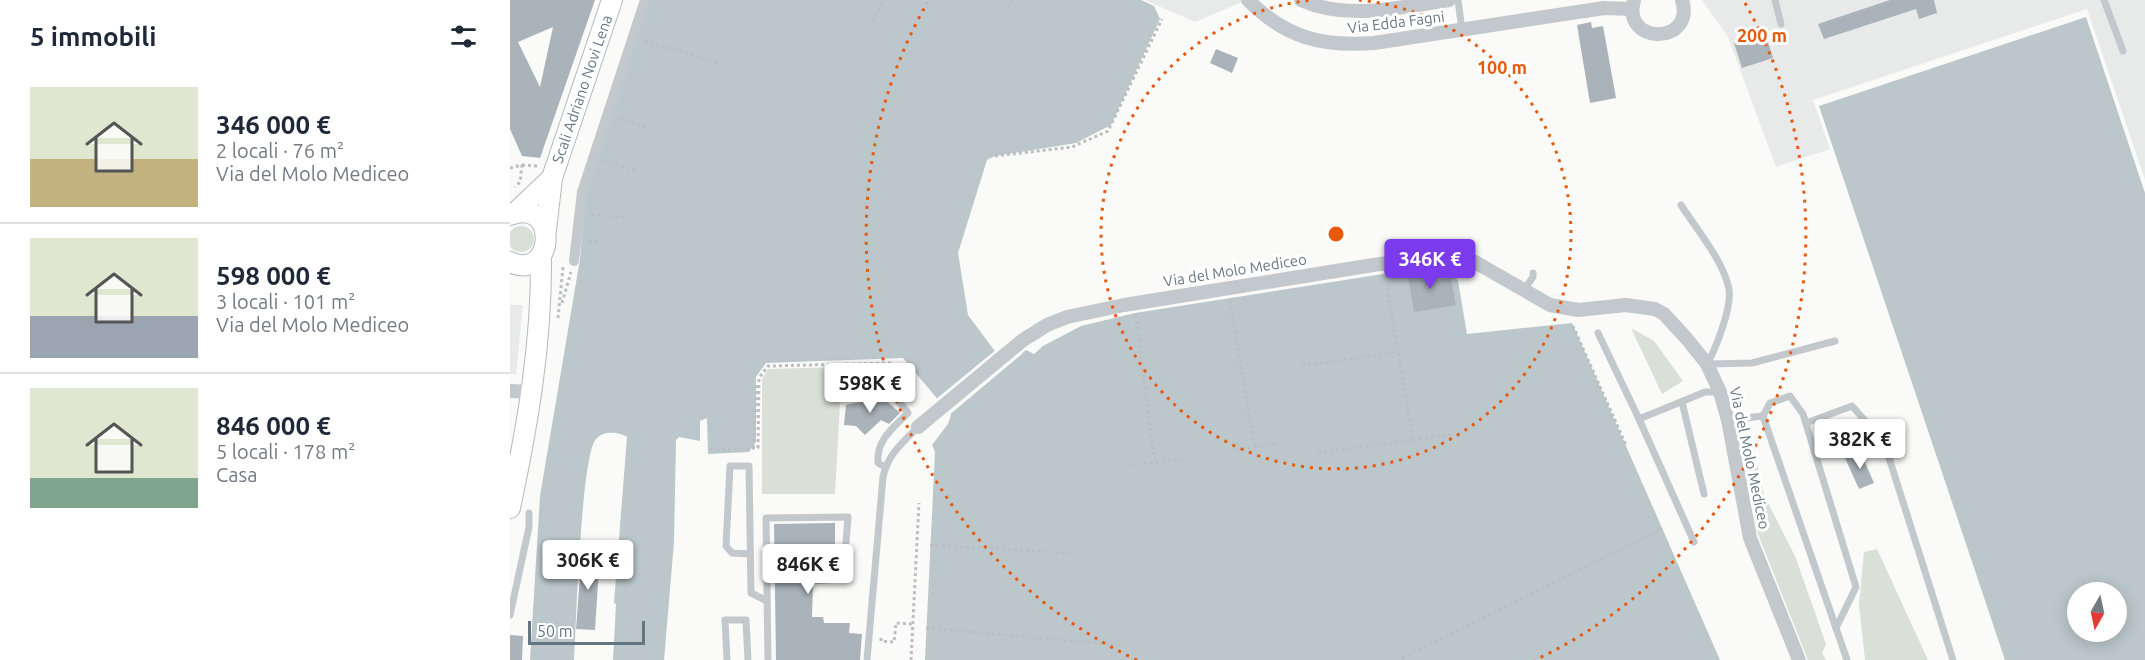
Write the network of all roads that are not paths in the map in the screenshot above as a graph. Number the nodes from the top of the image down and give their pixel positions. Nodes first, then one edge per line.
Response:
1 (612, 0) edge
2 (645, 0) edge
3 (1248, 0) edge
4 (1301, 0) edge
5 (1449, 0) edge
6 (1458, 0) edge
7 (1682, 0) edge
8 (1775, 0) edge
9 (2104, 0) edge
10 (1633, 5) edge
11 (1781, 24) dead end
12 (1462, 30) junction
13 (2123, 51) dead end
14 (548, 172) junction
15 (1681, 205) dead end
16 (512, 214) edge
17 (546, 230) junction
18 (541, 255) junction
19 (574, 261) road end
20 (511, 263) edge
21 (1533, 273) dead end
22 (1524, 290) junction
23 (539, 304) junction
24 (1598, 333) dead end
25 (1835, 341) dead end
26 (1707, 364) junction
27 (882, 381) road end
28 (510, 391) edge
29 (1720, 392) junction
30 (531, 400) junction
31 (1682, 402) junction
32 (1763, 416) junction
33 (1639, 419) junction
34 (1728, 420) junction
35 (1806, 423) junction
36 (918, 427) joint
37 (885, 467) junction
38 (1704, 494) dead end
39 (517, 506) edge
40 (1694, 542) dead end
41 (750, 554) junction
42 (829, 556) dead end
43 (767, 601) junction
44 (510, 615) edge
45 (1836, 628) junction
46 (727, 660) edge
47 (748, 660) edge
48 (768, 660) edge
49 (867, 660) edge
50 (1799, 660) edge
51 (1847, 660) edge
52 (1953, 660) edge

1 - 14 main road, Scali Adriano Novi Lena
2 - 19 street
3 - 12 street, Via Edda Fagni
4 - 5 street, Via Edda Fagni
6 - 12 lane
7 - 10 street
8 - 11 lane
9 - 13 lane
10 - 12 street, Via Edda Fagni
14 - 16 main road, Scali Adriano Novi Lena
14 - 17 main road, Scali Adriano Novi Lena
15 - 26 lane
16 - 17 main road
17 - 18 main road, Scali Adriano Novi Lena
18 - 20 main road
18 - 23 main road
20 - 23 main road
21 - 22 lane
22 - 26 street, Via del Molo Mediceo
22 - 36 street, Via del Molo Mediceo
23 - 30 main road
24 - 33 lane
25 - 26 lane
26 - 29 street, Via del Molo Mediceo
27 - 37 lane
28 - 30 street
29 - 31 lane
29 - 34 street, Via del Molo Mediceo
30 - 39 main road
31 - 33 lane
31 - 38 lane
32 - 34 lane
32 - 35 lane
32 - 45 lane
33 - 40 lane
34 - 50 street, Via del Molo Mediceo
35 - 45 lane
35 - 52 lane
36 - 37 lane, Via del Molo Mediceo
37 - 49 lane, Via del Molo Mediceo
39 - 44 lane
41 - 41 lane
41 - 43 lane
42 - 43 lane
43 - 48 lane
45 - 51 lane
46 - 47 lane

